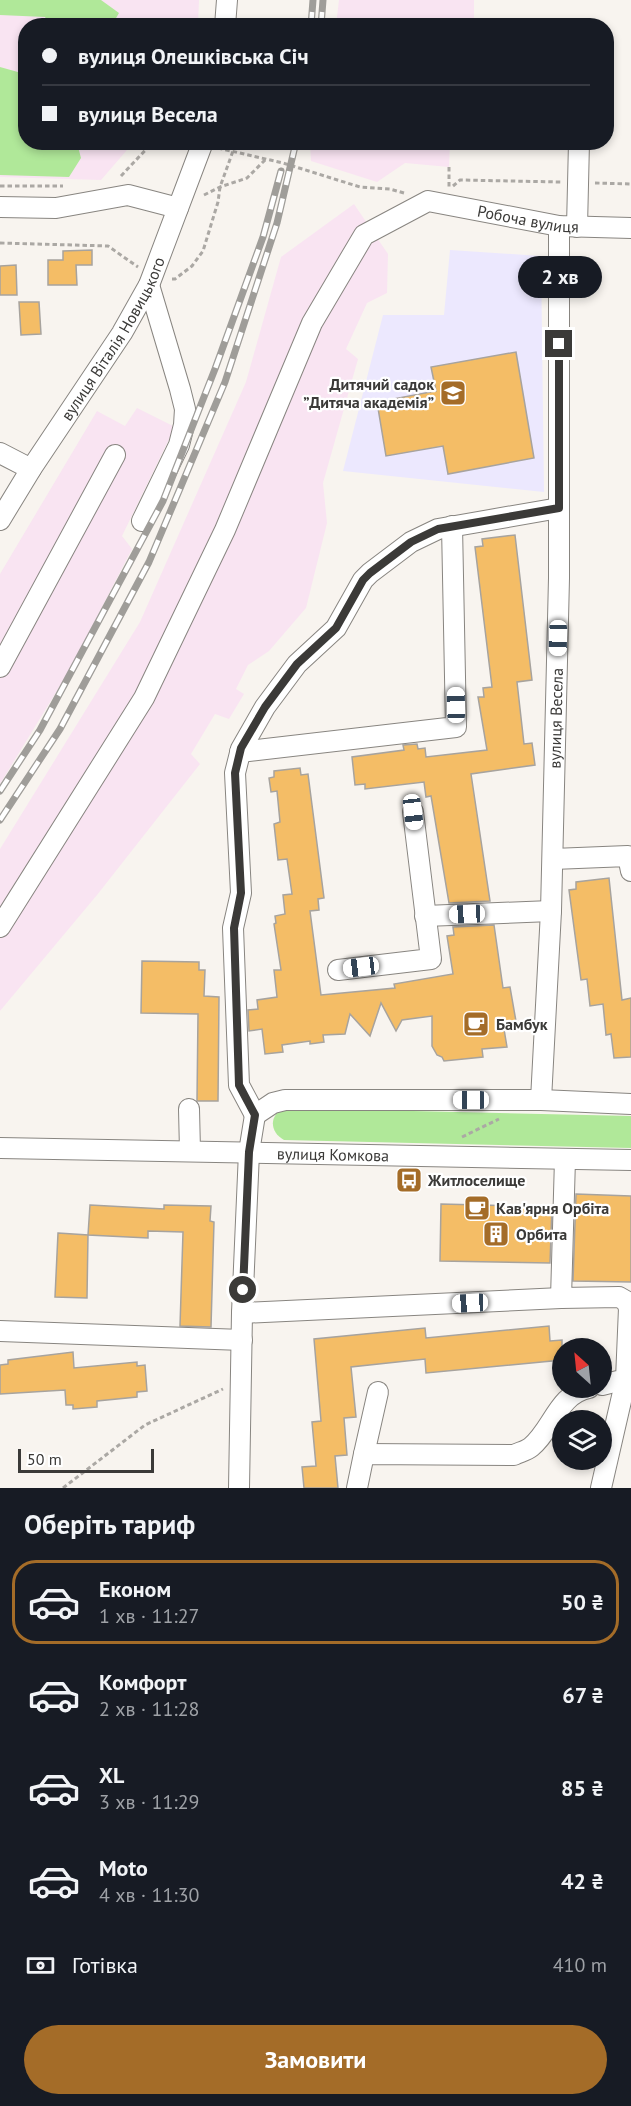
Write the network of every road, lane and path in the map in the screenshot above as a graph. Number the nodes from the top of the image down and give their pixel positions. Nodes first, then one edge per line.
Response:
1 (227, 0) edge
2 (226, 18) edge
3 (145, 150) edge
4 (200, 150) edge
5 (229, 150) edge
6 (579, 150) edge
7 (233, 151) junction
8 (266, 159) junction
9 (115, 179) dead end
10 (578, 183) junction
11 (631, 184) edge
12 (0, 186) edge
13 (67, 186) dead end
14 (220, 186) junction
15 (449, 189) dead end
16 (428, 201) junction
17 (0, 207) edge
18 (178, 207) junction
19 (568, 226) junction
20 (631, 228) edge
21 (0, 243) edge
22 (151, 281) junction
23 (0, 453) edge
24 (115, 455) dead end
25 (31, 469) junction
26 (559, 508) junction
27 (0, 520) edge
28 (142, 521) dead end
29 (452, 526) junction
30 (0, 667) edge
31 (240, 752) junction
32 (413, 812) dead end
33 (553, 859) junction
34 (631, 871) edge
35 (551, 910) junction
36 (426, 916) junction
37 (0, 927) edge
38 (338, 970) dead end
39 (541, 1100) junction
40 (631, 1104) edge
41 (189, 1108) dead end
42 (255, 1115) junction
43 (508, 1115) dead end
44 (454, 1140) dead end
45 (0, 1148) edge
46 (190, 1151) junction
47 (249, 1152) junction
48 (565, 1159) junction
49 (631, 1160) edge
50 (561, 1299) junction
51 (242, 1313) junction
52 (0, 1331) edge
53 (242, 1340) junction
54 (626, 1379) junction
55 (241, 1380) junction
56 (612, 1382) edge
57 (378, 1392) dead end
58 (568, 1398) edge
59 (364, 1454) junction
60 (63, 1488) edge
61 (239, 1488) edge
62 (357, 1488) edge
63 (601, 1488) edge

1 - 2 street
3 - 9 path
4 - 18 street, вулиця Віталія Новицького
5 - 7 path
6 - 10 street, вулиця Весела
7 - 8 path
7 - 14 path
8 - 14 path
8 - 16 path
10 - 11 path
10 - 15 path
10 - 19 street, вулиця Весела
12 - 13 path
14 - 18 path
14 - 22 path
16 - 19 street, Робоча вулиця
16 - 37 street
17 - 18 street
18 - 22 street, вулиця Віталія Новицького
19 - 20 street, Робоча вулиця
19 - 26 street, вулиця Весела
21 - 22 path
22 - 25 street, вулиця Віталія Новицького
22 - 28 street
23 - 25 street
24 - 30 street
25 - 27 street, вулиця Віталія Новицького
26 - 29 street
26 - 33 street, вулиця Весела
29 - 31 street
29 - 31 street
31 - 42 street
32 - 36 street
33 - 34 street
33 - 35 street, вулиця Весела
35 - 36 street
35 - 39 street, вулиця Весела
36 - 38 street
39 - 40 street
39 - 42 street
41 - 46 street
42 - 47 street
43 - 44 path
45 - 46 street, вулиця Комкова
46 - 47 street, вулиця Комкова
47 - 48 street, вулиця Комкова
47 - 51 street
48 - 49 street, вулиця Комкова
48 - 50 street
50 - 51 street
50 - 54 street
51 - 53 street
52 - 53 street
53 - 55 street
54 - 56 street
54 - 63 street
55 - 60 path
55 - 61 street
57 - 59 street
58 - 59 street
59 - 62 street

